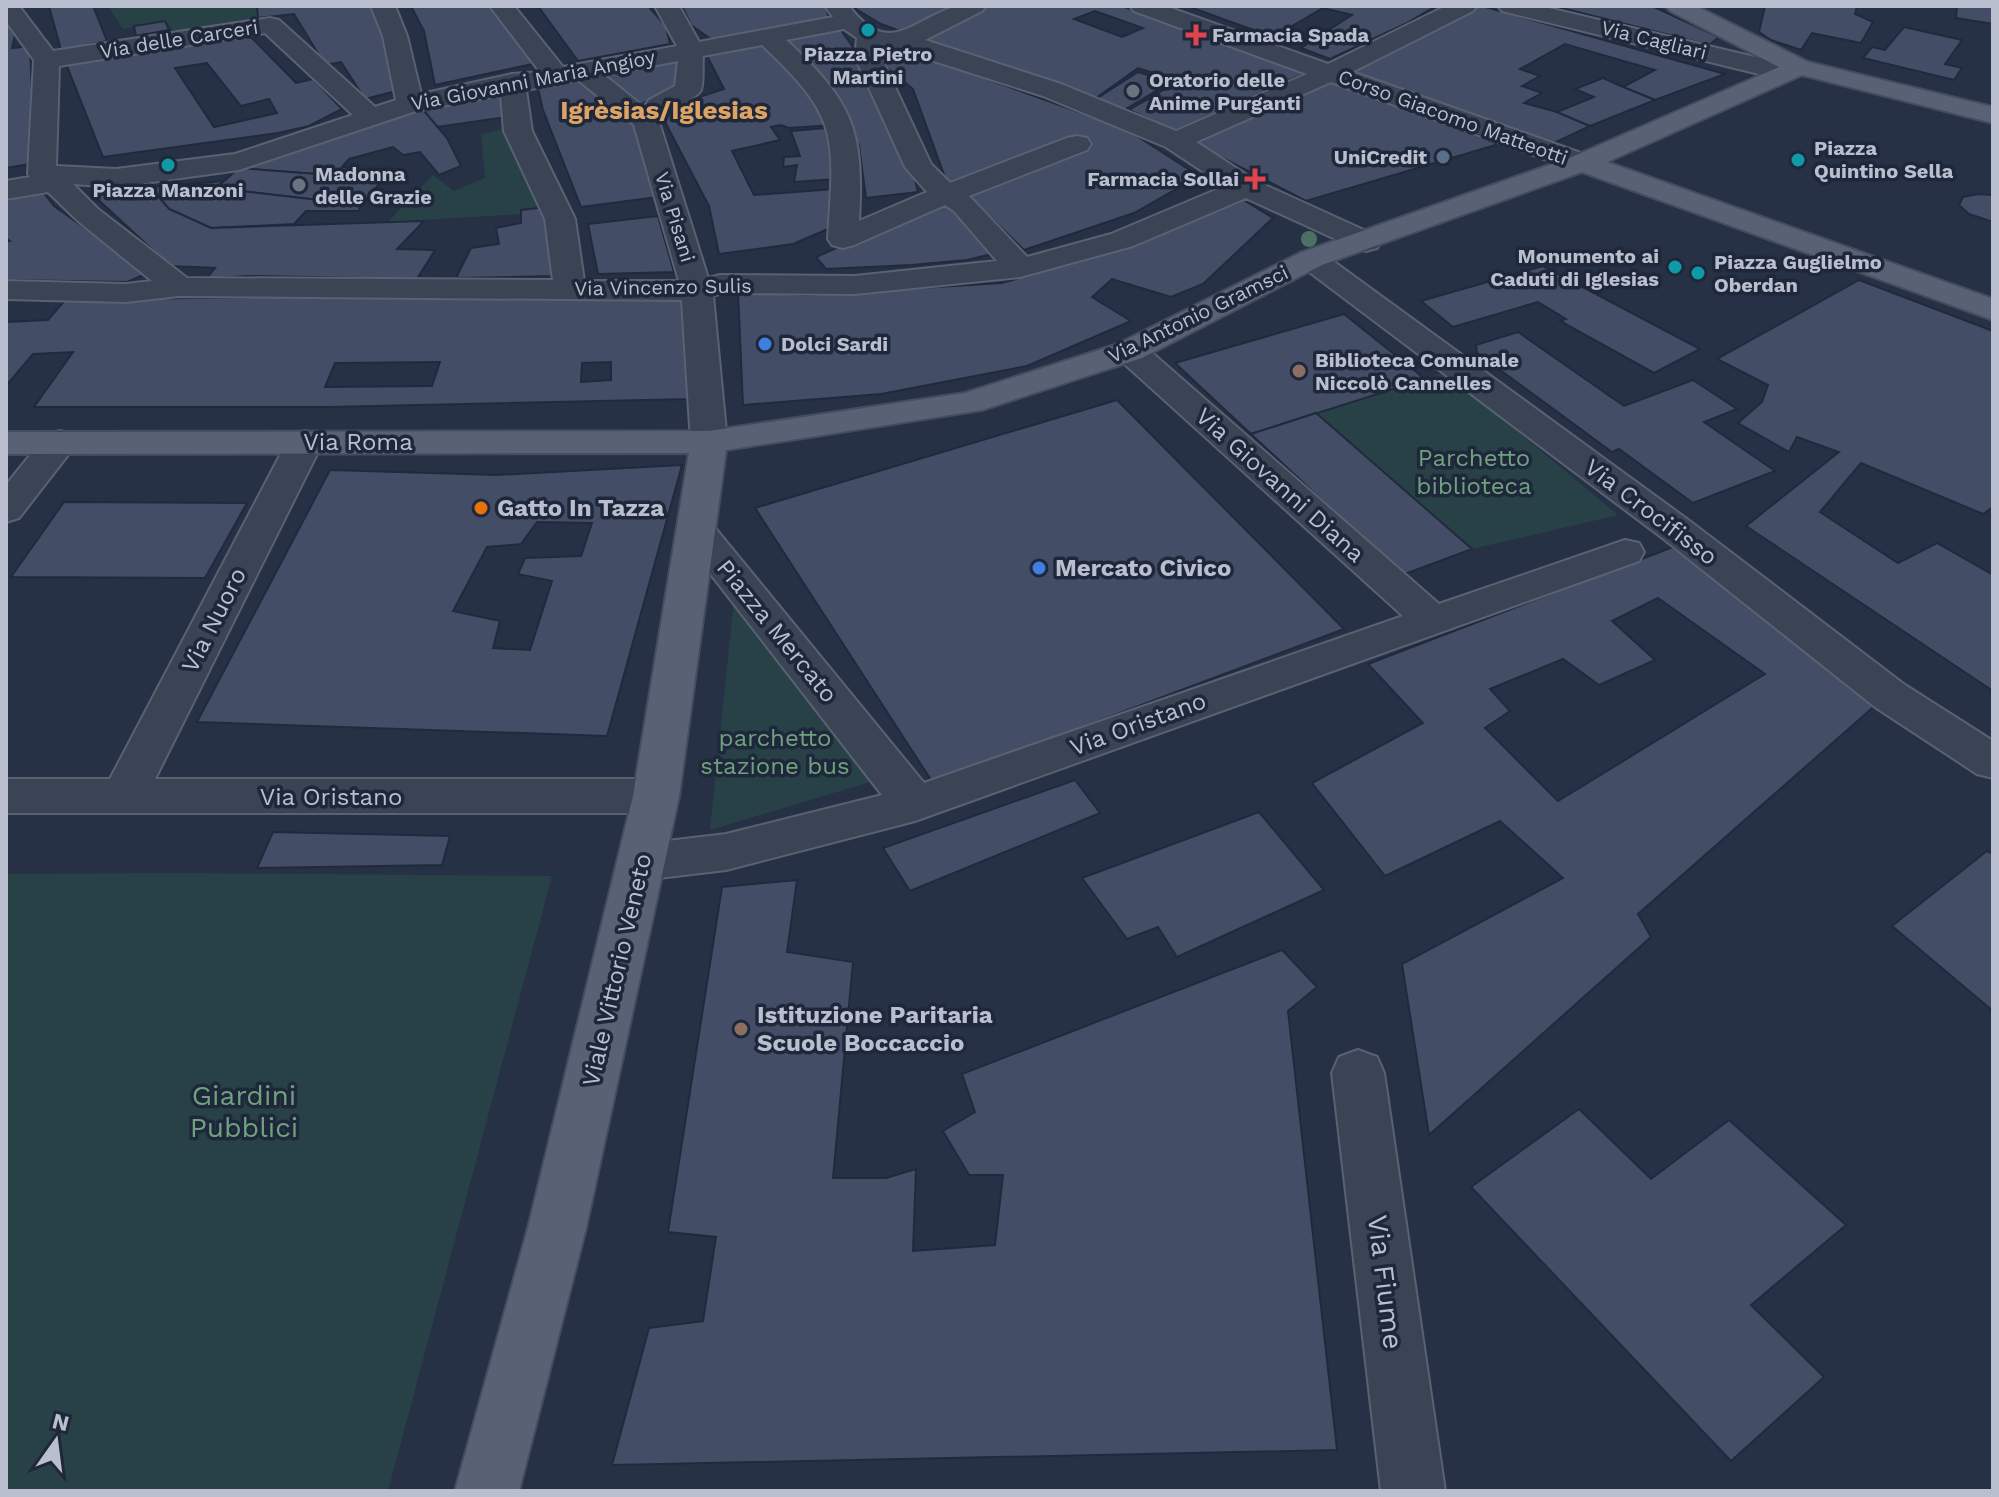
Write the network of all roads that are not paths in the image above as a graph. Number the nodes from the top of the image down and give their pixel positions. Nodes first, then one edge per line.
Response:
1 (7, 6) edge
2 (383, 6) edge
3 (502, 6) edge
4 (667, 6) edge
5 (974, 6) edge
6 (1142, 6) edge
7 (1465, 6) edge
8 (1510, 6) edge
9 (1678, 6) edge
10 (839, 17) edge
11 (767, 36) junction
12 (909, 40) junction
13 (868, 46) junction
14 (691, 49) junction
15 (47, 60) junction
16 (582, 70) junction
17 (1791, 71) junction
18 (1330, 73) junction
19 (555, 74) junction
20 (512, 82) junction
21 (410, 104) junction
22 (1993, 115) edge
23 (372, 118) junction
24 (646, 122) junction
25 (1176, 141) junction
26 (1077, 144) dead end
27 (1582, 163) junction
28 (48, 178) junction
29 (1246, 187) junction
30 (6, 190) edge
31 (947, 194) junction
32 (1366, 242) junction
33 (1311, 259) junction
34 (1020, 268) junction
35 (179, 287) junction
36 (6, 290) edge
37 (570, 290) junction
38 (697, 291) junction
39 (1993, 310) edge
40 (1130, 351) junction
41 (60, 442) junction
42 (305, 442) junction
43 (709, 442) junction
44 (6, 443) edge
45 (6, 510) edge
46 (698, 532) junction
47 (1625, 552) dead end
48 (1431, 619) junction
49 (1993, 762) edge
50 (6, 796) edge
51 (656, 796) junction
52 (123, 798) junction
53 (915, 804) junction
54 (642, 862) junction
55 (1358, 1073) dead end
56 (487, 1491) edge
57 (1413, 1491) edge

1 - 15 street
2 - 21 street
3 - 19 street
4 - 14 street
5 - 12 street
6 - 18 street, Corso Giacomo Matteotti
7 - 18 street
8 - 17 street, Via Cagliari
9 - 17 main road
10 - 11 street, Via Giovanni Maria Angioy
10 - 13 street
11 - 14 street, Via Giovanni Maria Angioy
11 - 31 street
12 - 13 street
12 - 25 street
13 - 31 street
14 - 16 street, Via Giovanni Maria Angioy
14 - 24 street
15 - 23 street, Via delle Carceri
15 - 28 street
16 - 19 street, Via Giovanni Maria Angioy
16 - 24 street
17 - 22 main road
17 - 27 main road
18 - 25 street
18 - 27 street, Corso Giacomo Matteotti
19 - 20 street, Via Giovanni Maria Angioy
20 - 21 street, Via Giovanni Maria Angioy
20 - 37 street
21 - 23 street, Via Giovanni Maria Angioy
23 - 28 street, Via Giovanni Maria Angioy
24 - 38 street, Via Pisani
25 - 29 street
26 - 31 street
27 - 32 main road, Via Antonio Gramsci
27 - 39 main road
28 - 30 street, Via Giovanni Maria Angioy
28 - 35 street
29 - 32 street
29 - 34 street, Via Vincenzo Sulis
31 - 34 street
32 - 33 main road, Via Antonio Gramsci
33 - 40 main road, Via Antonio Gramsci
33 - 49 street, Via Crocifisso
34 - 38 street, Via Vincenzo Sulis
35 - 36 street, Via Vincenzo Sulis
35 - 37 street, Via Vincenzo Sulis
37 - 38 street, Via Vincenzo Sulis
38 - 43 street, Via Pisani
40 - 43 main road, Via Antonio Gramsci
40 - 48 street, Via Giovanni Diana
41 - 42 main road, Via Roma
41 - 44 main road, Via Roma
41 - 45 street
42 - 43 main road, Via Roma
42 - 52 street, Via Nuoro
43 - 46 main road, Viale Vittorio Veneto
46 - 51 main road, Viale Vittorio Veneto
46 - 53 street, Piazza Mercato
47 - 48 street, Via Oristano
48 - 53 street, Via Oristano
50 - 52 street, Via Oristano
51 - 52 street, Via Oristano
51 - 54 main road, Viale Vittorio Veneto
53 - 54 street, Via Oristano
54 - 56 main road, Viale Vittorio Veneto
55 - 57 street, Via Fiume

